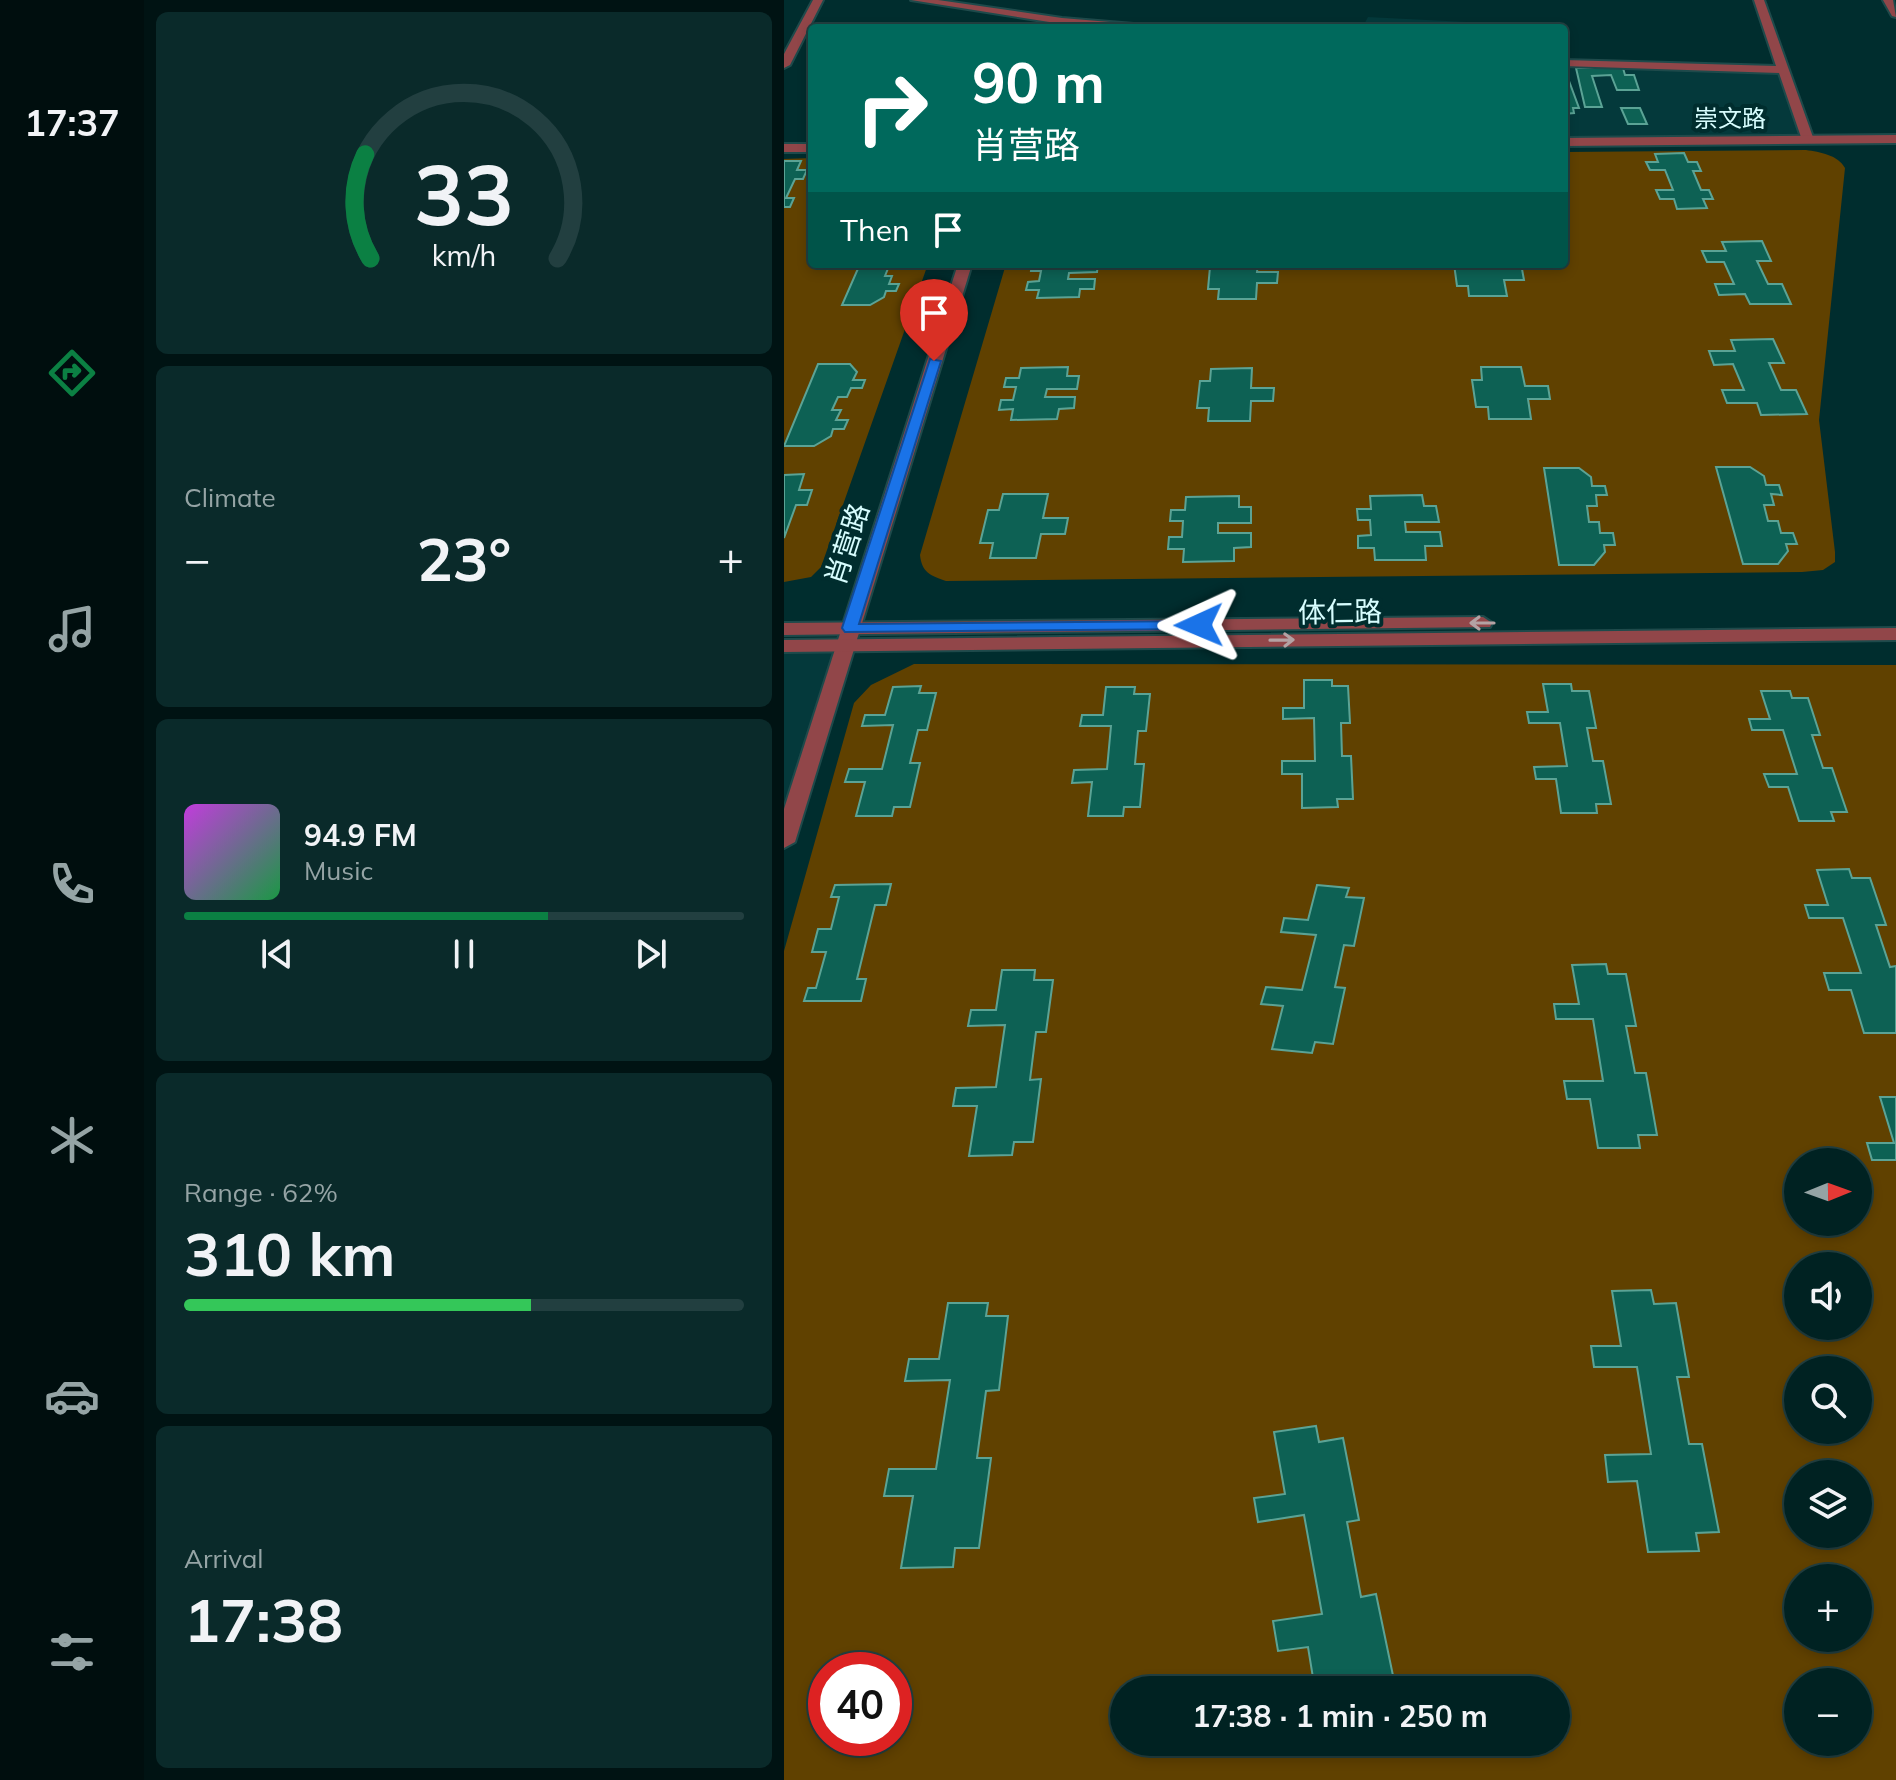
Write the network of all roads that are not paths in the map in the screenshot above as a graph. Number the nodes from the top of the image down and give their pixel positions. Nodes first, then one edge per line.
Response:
1 (818, 0) edge
2 (916, 0) edge
3 (1759, 0) edge
4 (1888, 0) edge
5 (1896, 14) edge
6 (1098, 24) edge
7 (1568, 63) edge
8 (784, 65) edge
9 (1784, 70) junction
10 (1896, 139) edge
11 (1808, 140) junction
12 (1568, 142) edge
13 (784, 148) edge
14 (808, 148) edge
15 (964, 268) edge
16 (1896, 620) edge
17 (784, 629) edge
18 (1896, 634) edge
19 (847, 637) junction
20 (784, 646) edge
21 (784, 842) edge

1 - 8 street
2 - 6 street
3 - 9 street
4 - 5 street
7 - 9 street
9 - 11 street
10 - 11 street, 崇文路
11 - 12 street, 崇文路
13 - 14 street
15 - 19 street, 肖营路
16 -> 19 street, 体仁路
17 - 19 street, 体仁路
19 -> 18 street, 体仁路
19 - 20 street, 体仁路
19 - 21 street, 肖营路

